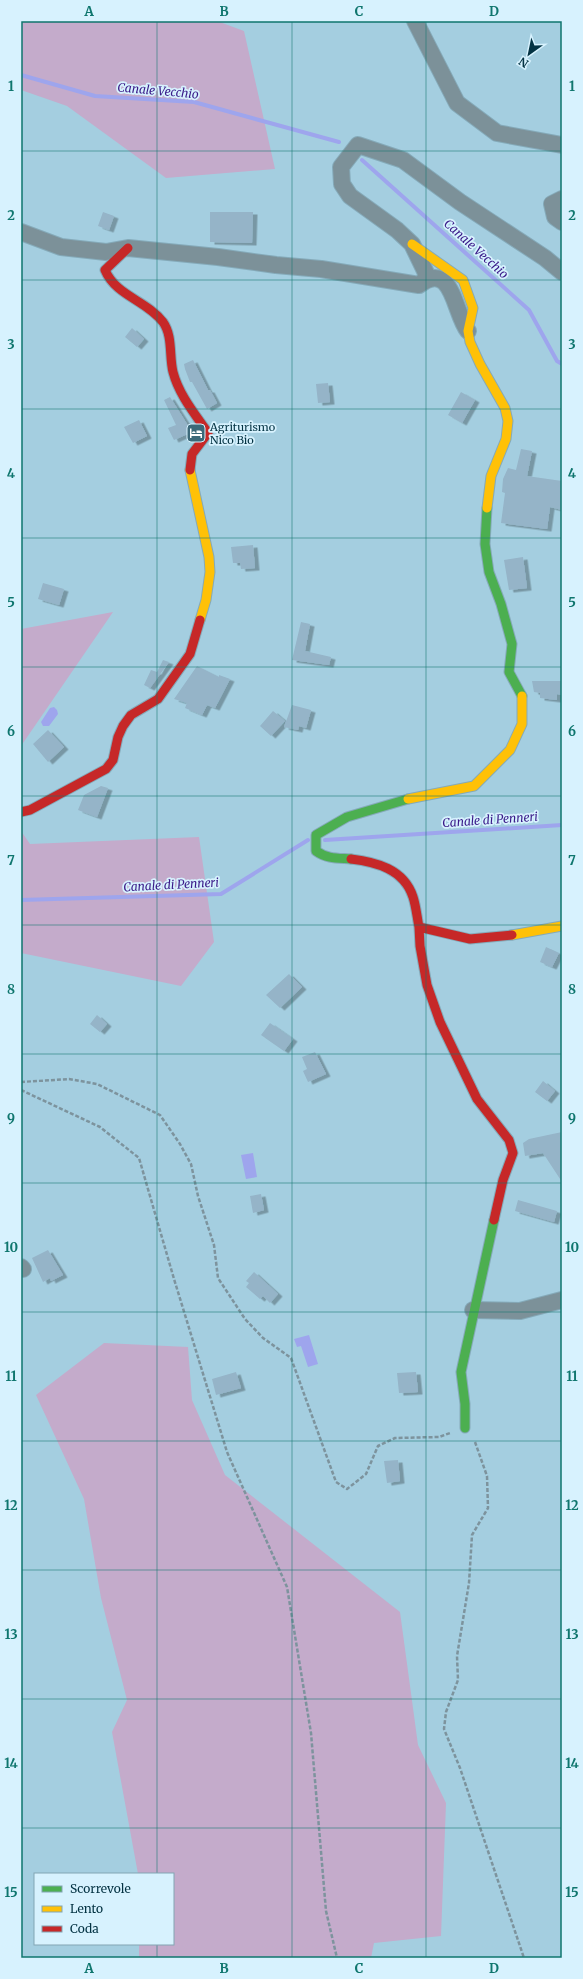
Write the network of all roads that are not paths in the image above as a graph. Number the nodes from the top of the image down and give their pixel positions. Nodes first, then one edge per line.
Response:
1 (415, 21) edge
2 (562, 145) edge
3 (562, 199) edge
4 (562, 222) edge
5 (21, 232) edge
6 (412, 244) junction
7 (128, 248) junction
8 (562, 272) edge
9 (425, 280) junction
10 (468, 331) junction
11 (21, 812) edge
12 (562, 926) edge
13 (419, 927) junction
14 (562, 1300) edge
15 (474, 1310) junction
16 (465, 1428) road end

1 - 2 street
3 - 4 street
5 - 7 street
6 - 8 street
6 - 9 street
6 - 10 street
7 - 9 street
7 - 11 street
9 - 10 street
10 - 13 street
12 - 13 street
13 - 15 street
14 - 15 street
15 - 16 street

